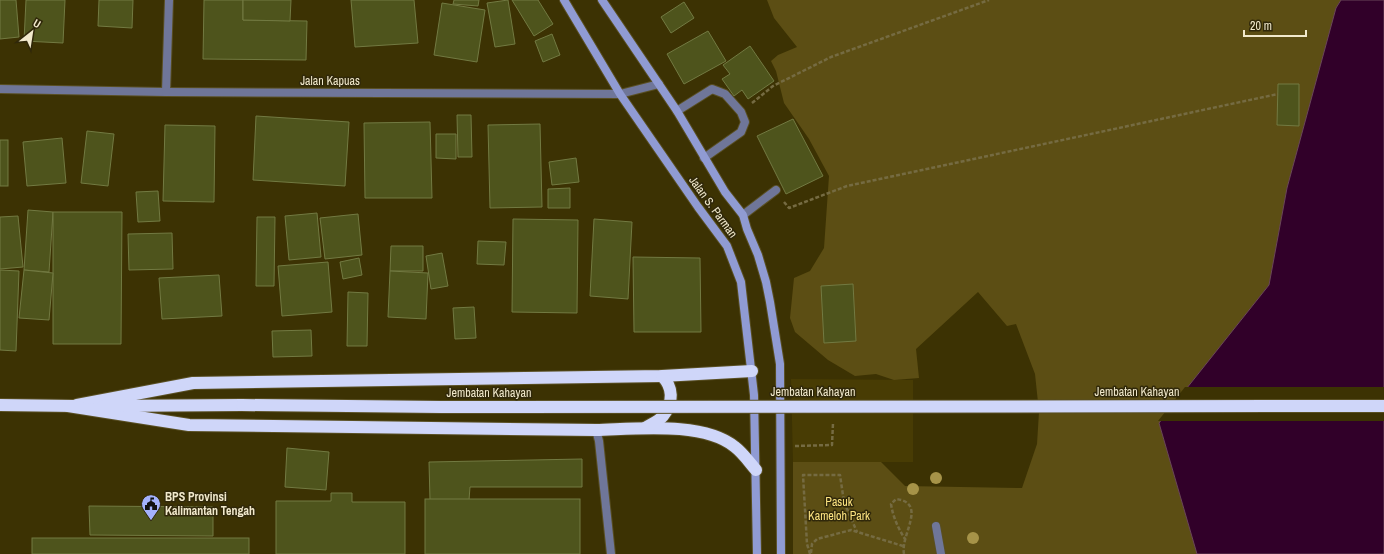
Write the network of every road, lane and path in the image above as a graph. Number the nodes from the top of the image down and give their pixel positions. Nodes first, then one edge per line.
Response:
1 (169, 0) edge
2 (564, 0) edge
3 (602, 0) edge
4 (989, 0) edge
5 (659, 84) junction
6 (0, 89) edge
7 (166, 92) junction
8 (620, 94) junction
9 (1278, 94) dead end
10 (676, 111) junction
11 (741, 112) junction
12 (704, 158) junction
13 (776, 190) joint
14 (743, 215) junction
15 (752, 371) junction
16 (662, 376) junction
17 (0, 404) edge
18 (68, 406) junction
19 (1384, 406) edge
20 (833, 421) dead end
21 (644, 428) junction
22 (596, 430) junction
23 (789, 446) dead end
24 (756, 470) junction
25 (936, 526) dead end
26 (857, 532) junction
27 (905, 539) junction
28 (903, 546) junction
29 (611, 554) edge
30 (757, 554) edge
31 (781, 554) edge
32 (811, 554) edge
33 (904, 554) edge
34 (941, 554) edge

1 - 7 street
2 - 8 main road, Jalan S. Parman
3 - 5 main road, Jalan S. Parman
4 - 11 path
5 - 8 street, Jalan Kapuas
5 - 10 main road, Jalan S. Parman
6 - 7 street, Jalan Kapuas
7 - 8 street, Jalan Kapuas
8 - 15 main road, Jalan S. Parman
9 - 13 path
10 - 11 street
10 - 12 main road, Jalan S. Parman
11 - 12 street
12 - 14 main road, Jalan S. Parman
13 - 14 street
14 - 31 main road, Jalan S. Parman
15 - 16 highway
15 - 24 main road, Jalan S. Parman
16 - 18 highway
16 - 21 highway
17 - 18 highway
18 - 19 highway, Jembatan Kahayan, bridge
18 - 22 highway
20 - 23 path
21 - 22 highway
21 - 24 highway
22 - 29 street
24 - 30 main road, Jalan S. Parman
25 - 34 street
26 - 28 path
26 - 32 path
26 - 32 path
27 - 27 path
27 - 28 path
28 - 33 path

